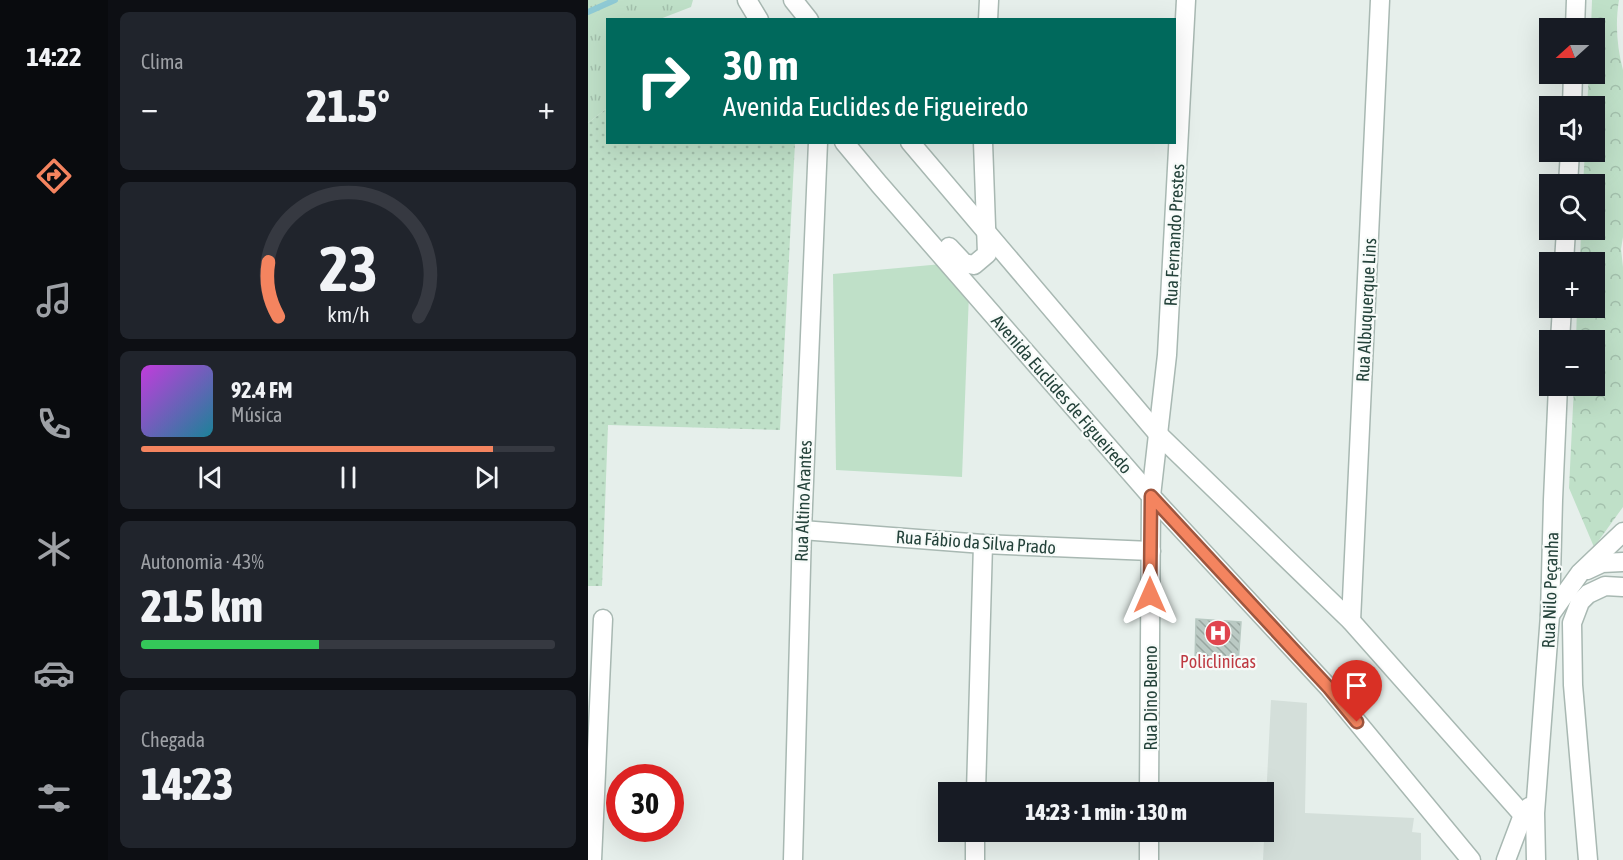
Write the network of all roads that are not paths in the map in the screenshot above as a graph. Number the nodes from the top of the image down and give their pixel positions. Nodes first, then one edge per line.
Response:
1 (747, 0) edge
2 (794, 0) edge
3 (811, 0) edge
4 (989, 0) edge
5 (1186, 0) edge
6 (1380, 0) edge
7 (1576, 0) edge
8 (758, 18) edge
9 (808, 18) edge
10 (809, 18) edge
11 (988, 18) edge
12 (1575, 18) edge
13 (818, 144) edge
14 (846, 144) edge
15 (912, 144) edge
16 (983, 144) edge
17 (879, 184) junction
18 (986, 232) junction
19 (1558, 396) edge
20 (1158, 434) junction
21 (1151, 496) junction
22 (802, 530) junction
23 (1623, 532) edge
24 (983, 544) junction
25 (1151, 551) junction
26 (1623, 562) edge
27 (1580, 573) junction
28 (1623, 587) edge
29 (1550, 615) junction
30 (603, 619) dead end
31 (1351, 621) junction
32 (593, 713) edge
33 (976, 782) edge
34 (1149, 782) edge
35 (1537, 794) junction
36 (1523, 815) junction
37 (975, 842) edge
38 (1149, 842) edge
39 (592, 860) edge
40 (793, 860) edge
41 (975, 860) edge
42 (1149, 860) edge
43 (1471, 860) edge
44 (1506, 860) edge
45 (1536, 860) edge
46 (1588, 860) edge

1 - 8 street
2 - 9 street
3 - 10 street
4 - 11 street
5 - 20 street, Rua Fernando Prestes
6 - 31 street, Rua Albuquerque Lins
7 - 12 street
13 - 22 street, Rua Altino Arantes
14 - 17 street, Avenida Euclides de Figueiredo
15 - 18 street
16 - 18 street
17 - 18 street
17 - 21 street, Avenida Euclides de Figueiredo
18 - 20 street
19 - 29 street, Rua Nilo Peçanha
20 - 21 street, Rua Fernando Prestes
20 - 31 street
21 - 25 street, Rua Dino Bueno
21 - 43 street, Avenida Euclides de Figueiredo
22 - 24 street, Rua Fábio da Silva Prado
22 - 40 street, Rua Altino Arantes
23 - 27 street
24 - 25 street, Rua Fábio da Silva Prado
24 - 33 street
25 - 34 street, Rua Dino Bueno
26 - 27 street
27 - 29 street
28 - 46 street
29 - 35 street, Rua Nilo Peçanha
30 - 32 street
31 - 36 street
32 - 39 street
35 - 36 street, Rua Nilo Peçanha
35 - 45 street, Rua Nilo Peçanha
36 - 44 street, Rua Nilo Peçanha
37 - 41 street
38 - 42 street

